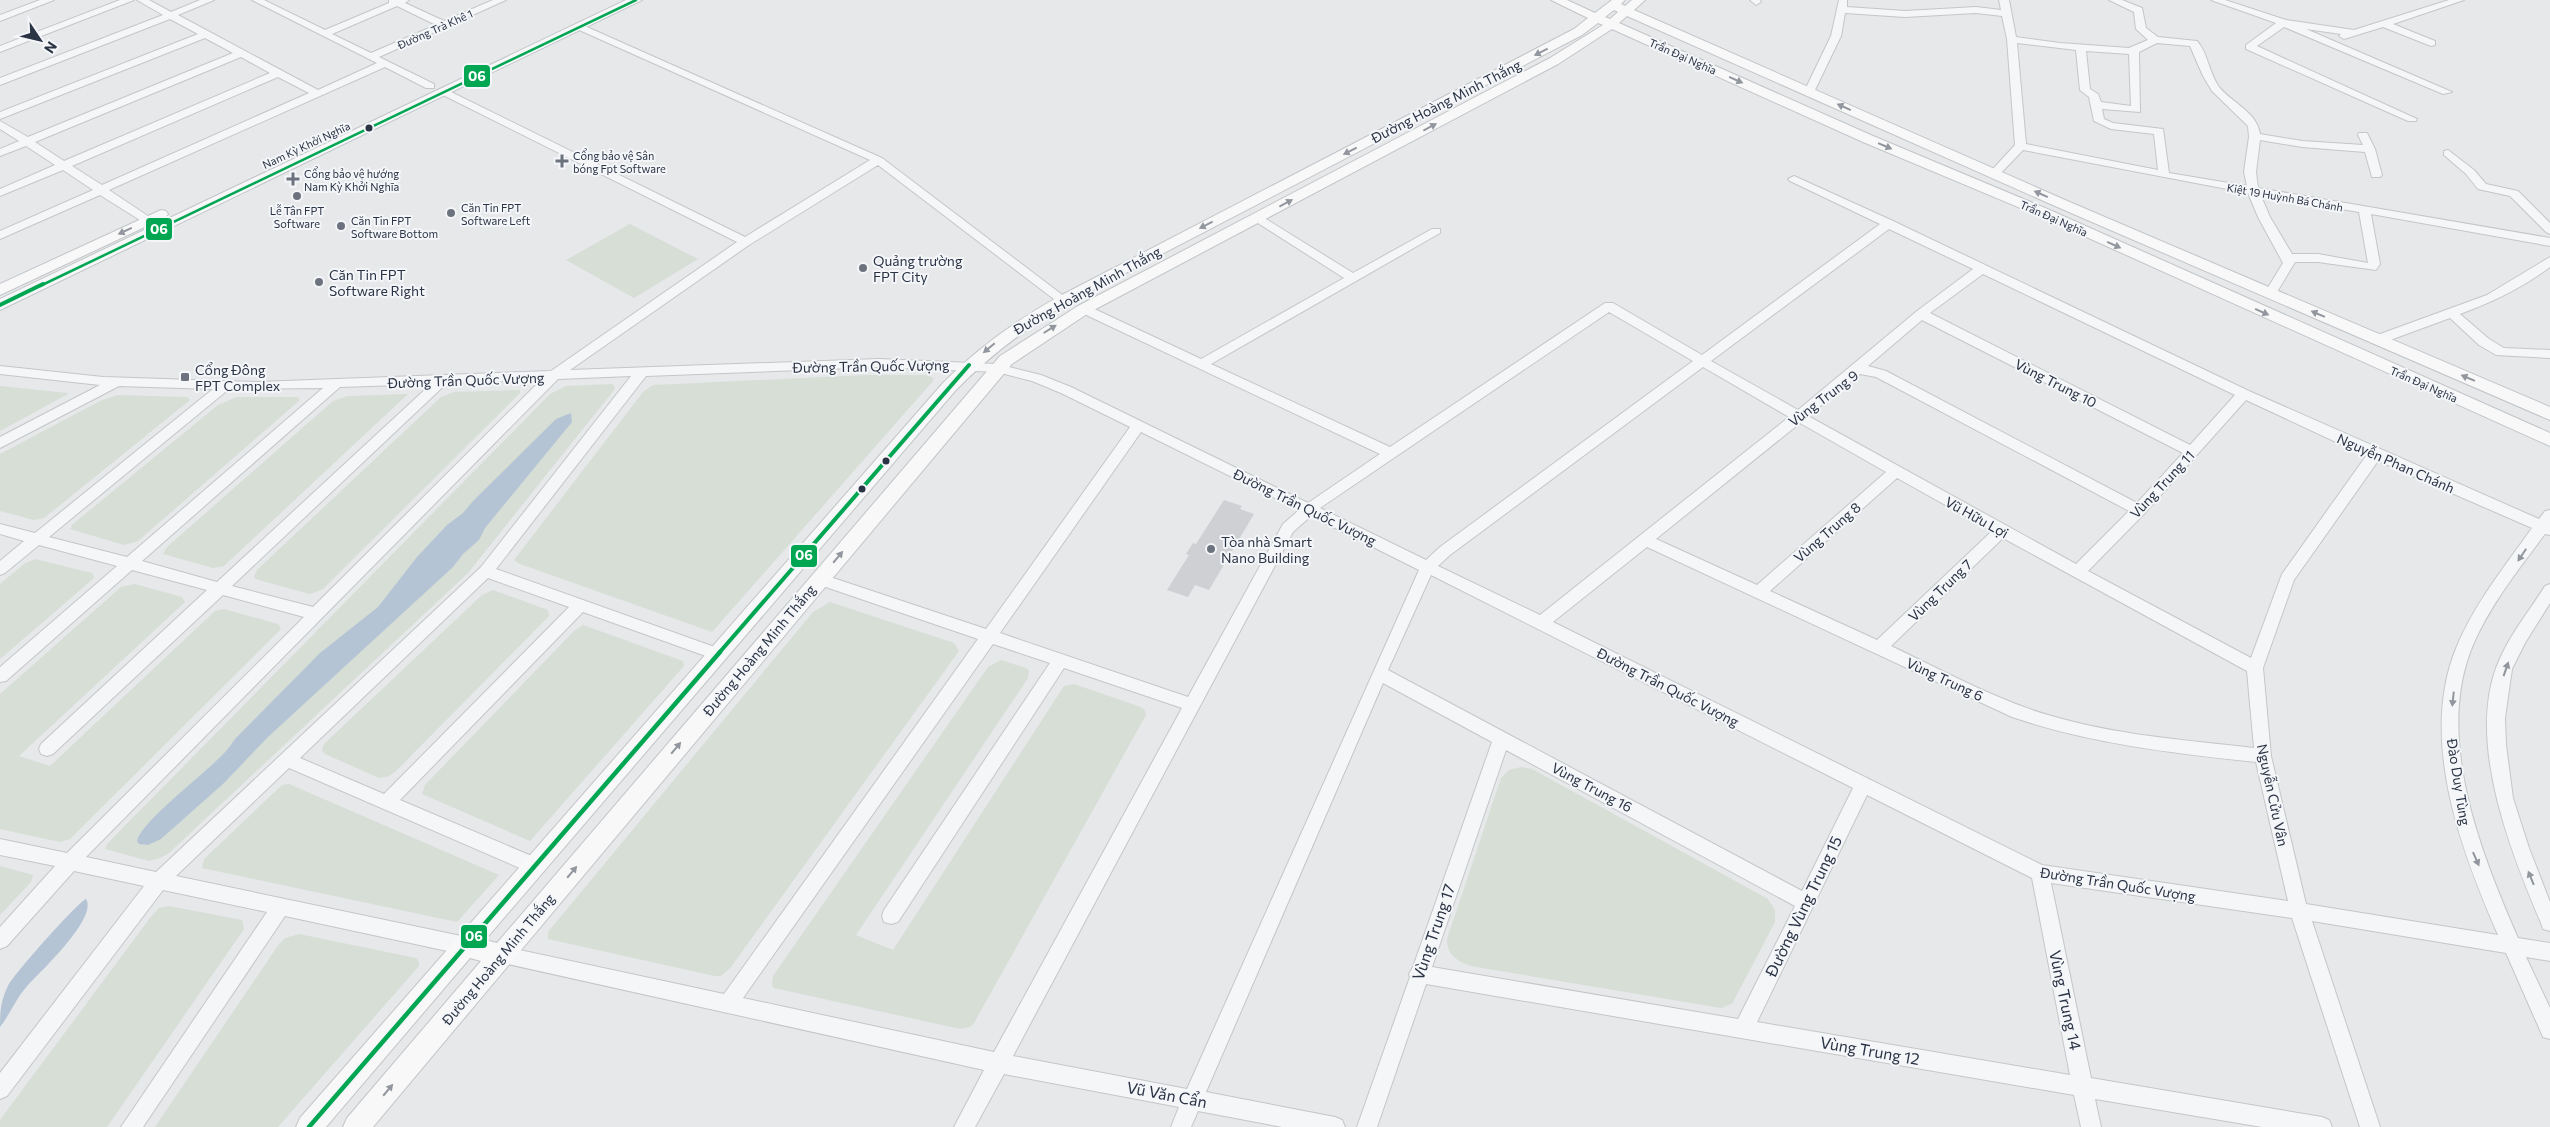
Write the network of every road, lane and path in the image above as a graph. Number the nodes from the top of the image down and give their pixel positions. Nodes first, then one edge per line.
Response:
1 (49, 0) edge
2 (129, 0) edge
3 (142, 0) edge
4 (209, 0) edge
5 (256, 0) edge
6 (501, 0) edge
7 (612, 0) edge
8 (636, 0) edge
9 (1556, 0) edge
10 (1600, 0) edge
11 (1640, 0) edge
12 (2004, 0) edge
13 (2114, 0) edge
14 (2216, 0) edge
15 (2460, 0) edge
16 (398, 1) edge
17 (1616, 3) edge
18 (1843, 5) edge
19 (1626, 12) junction
20 (2006, 12) junction
21 (171, 15) junction
22 (0, 18) edge
23 (1605, 21) junction
24 (2284, 24) junction
25 (2385, 24) junction
26 (444, 25) junction
27 (580, 27) junction
28 (2351, 32) junction
29 (206, 34) junction
30 (323, 34) junction
31 (2012, 39) junction
32 (1564, 40) junction
33 (2155, 40) junction
34 (2330, 42) junction
35 (2431, 43) dead end
36 (2081, 48) junction
37 (0, 49) edge
38 (2134, 50) junction
39 (241, 53) junction
40 (1678, 54) junction
41 (370, 57) junction
42 (1554, 62) junction
43 (384, 64) junction
44 (278, 73) junction
45 (0, 82) edge
46 (430, 86) junction
47 (445, 92) junction
48 (1809, 92) junction
49 (2447, 92) dead end
50 (318, 94) junction
51 (2097, 106) junction
52 (0, 116) edge
53 (2412, 119) dead end
54 (0, 124) edge
55 (2363, 134) dead end
56 (2254, 136) junction
57 (27, 142) junction
58 (2021, 146) junction
59 (2370, 150) junction
60 (0, 153) edge
61 (2448, 153) dead end
62 (878, 160) junction
63 (64, 166) junction
64 (1995, 173) junction
65 (2164, 175) junction
66 (2376, 175) dead end
67 (1794, 179) dead end
68 (101, 191) junction
69 (2253, 191) junction
70 (0, 193) edge
71 (2060, 203) junction
72 (1240, 208) junction
73 (2365, 210) junction
74 (2046, 214) junction
75 (1257, 218) junction
76 (147, 220) junction
77 (1889, 223) junction
78 (2550, 230) edge
79 (1436, 231) dead end
80 (0, 236) edge
81 (745, 242) junction
82 (2550, 242) edge
83 (2288, 258) junction
84 (2550, 261) edge
85 (1983, 268) junction
86 (1352, 278) junction
87 (0, 290) edge
88 (2270, 294) junction
89 (1063, 300) junction
90 (0, 305) edge
91 (1084, 309) junction
92 (2452, 312) junction
93 (1920, 314) junction
94 (2377, 340) junction
95 (2550, 354) edge
96 (1701, 362) junction
97 (1201, 364) junction
98 (969, 365) junction
99 (997, 368) junction
100 (0, 370) edge
101 (1854, 371) junction
102 (641, 372) junction
103 (553, 376) junction
104 (442, 381) junction
105 (115, 382) junction
106 (335, 385) junction
107 (225, 386) junction
108 (2244, 394) junction
109 (2550, 414) edge
110 (1799, 416) junction
111 (1139, 425) junction
112 (2550, 440) edge
113 (0, 443) edge
114 (2192, 452) junction
115 (1390, 453) junction
116 (2375, 454) junction
117 (1896, 471) junction
118 (1308, 509) junction
119 (2139, 510) junction
120 (2547, 524) edge
121 (0, 529) edge
122 (2001, 531) junction
123 (37, 539) junction
124 (1646, 540) junction
125 (129, 564) junction
126 (1428, 567) junction
127 (0, 569) edge
128 (791, 570) junction
129 (486, 571) junction
130 (2077, 573) junction
131 (819, 579) junction
132 (219, 588) junction
133 (2550, 590) edge
134 (1759, 592) junction
135 (580, 605) junction
136 (316, 614) junction
137 (1541, 623) junction
138 (990, 637) junction
139 (1879, 648) junction
140 (717, 654) junction
141 (1060, 660) junction
142 (2255, 668) junction
143 (1379, 673) junction
144 (0, 676) edge
145 (1191, 704) junction
146 (1502, 738) junction
147 (47, 749) dead end
148 (2263, 756) junction
149 (287, 760) junction
150 (1862, 784) junction
151 (386, 803) junction
152 (0, 847) edge
153 (70, 862) junction
154 (535, 866) junction
155 (2040, 874) junction
156 (159, 881) junction
157 (1805, 902) junction
158 (280, 908) junction
159 (2298, 911) junction
160 (891, 916) dead end
161 (2550, 923) edge
162 (0, 940) edge
163 (466, 946) junction
164 (2514, 946) junction
165 (2550, 952) edge
166 (501, 955) junction
167 (1418, 974) junction
168 (728, 1004) junction
169 (1744, 1028) junction
170 (2550, 1030) edge
171 (998, 1063) junction
172 (2083, 1087) junction
173 (0, 1090) edge
174 (1193, 1099) junction
175 (131, 1127) edge
176 (309, 1127) edge
177 (356, 1127) edge
178 (964, 1127) edge
179 (1181, 1127) edge
180 (1335, 1127) edge
181 (1367, 1127) edge
182 (2091, 1127) edge
183 (2322, 1127) edge
184 (2370, 1127) edge

1 - 22 street
2 - 37 street
3 - 21 street
4 - 21 street
5 - 30 street
6 - 26 street, Đường Trà Khê 1
7 - 46 main road, Nam Kỳ Khởi Nghĩa
8 - 27 main road
9 - 23 main road, Trần Đại Nghĩa
9 - 32 main road
10 - 17 main road, Trần Đại Nghĩa
11 - 19 main road
12 - 20 street
13 - 33 street
14 - 24 street
15 - 25 street
16 - 26 street
16 - 30 street
17 - 19 main road, Trần Đại Nghĩa
17 - 23 main road
18 - 20 street
18 - 48 street
19 - 23 main road
19 - 48 main road, Trần Đại Nghĩa
20 - 31 street
21 - 29 street
21 - 45 street
23 - 32 main road, Đường Hoàng Minh Thắng
23 - 40 main road, Trần Đại Nghĩa
23 - 42 main road, Đường Hoàng Minh Thắng
24 - 28 street
24 - 34 street
24 - 53 street
25 - 28 street
25 - 35 street
26 - 41 street, Đường Trà Khê 1
27 - 47 main road
27 - 62 street
28 - 34 street
29 - 39 street
29 - 52 street
30 - 41 street
31 - 36 street
31 - 58 street
32 -> 72 main road, Đường Hoàng Minh Thắng
33 - 38 street
33 - 56 street
34 - 49 street
36 - 38 street
36 - 51 street
38 - 51 street
39 - 44 street
39 - 57 street
40 - 42 main road
40 -> 74 main road, Trần Đại Nghĩa
41 - 43 street
75 -> 42 main road, Đường Hoàng Minh Thắng
43 - 46 street
43 - 50 street
44 - 50 street
44 - 63 street
46 - 76 main road, Nam Kỳ Khởi Nghĩa
47 - 81 street
47 - 90 main road
64 -> 48 main road, Trần Đại Nghĩa
50 - 68 street
51 - 65 street
54 - 57 street
55 - 59 street
56 - 59 street
56 - 69 street
57 - 60 street
57 - 63 street
58 - 64 street
58 - 65 street, Kiệt 19 Huỳnh Bá Chánh
59 - 66 street
61 - 78 street
62 - 81 street
62 - 89 street
63 - 68 street
63 - 70 street
71 -> 64 main road, Trần Đại Nghĩa
65 - 69 street, Kiệt 19 Huỳnh Bá Chánh
67 - 77 street, Nguyễn Phan Chánh
68 - 76 street
68 - 80 street
69 - 73 street, Kiệt 19 Huỳnh Bá Chánh
69 - 83 street
71 - 74 main road
71 - 88 main road, Trần Đại Nghĩa
72 - 75 main road
72 -> 89 main road, Đường Hoàng Minh Thắng
73 - 82 street, Kiệt 19 Huỳnh Bá Chánh
73 - 83 street
74 -> 112 main road, Trần Đại Nghĩa
75 - 86 street
75 - 91 main road, Đường Hoàng Minh Thắng
76 -> 87 main road, Nam Kỳ Khởi Nghĩa
77 - 85 street, Nguyễn Phan Chánh
77 - 96 street
79 - 86 street
81 - 103 street
83 - 88 street
84 - 92 street
85 - 93 street
85 - 108 street, Nguyễn Phan Chánh
86 - 97 street
94 -> 88 main road, Trần Đại Nghĩa
89 -> 98 main road, Đường Hoàng Minh Thắng
91 - 97 street
99 -> 91 main road, Đường Hoàng Minh Thắng
92 - 94 street
92 - 95 street
93 - 101 street
93 - 114 street, Vùng Trung 10
109 -> 94 main road, Trần Đại Nghĩa
96 - 110 street, Vũ Hữu Lợi
96 - 115 street, Vũ Hữu Lợi
96 - 126 street
97 - 115 street
98 - 99 street, Đường Trần Quốc Vượng
98 - 102 street, Đường Trần Quốc Vượng
98 - 128 main road, Đường Hoàng Minh Thắng
99 - 111 street, Đường Trần Quốc Vượng
131 -> 99 main road, Đường Hoàng Minh Thắng
100 - 105 street, Đường Trần Quốc Vượng
101 - 110 street, Vùng Trung 9
101 - 119 street, Vùng Trung 9
102 - 103 street, Đường Trần Quốc Vượng
102 - 129 street
103 - 104 street, Đường Trần Quốc Vượng
103 - 136 street
104 - 106 street, Đường Trần Quốc Vượng
104 - 132 street
105 - 107 street, Đường Trần Quốc Vượng
105 - 113 street
106 - 107 street, Đường Trần Quốc Vượng
106 - 125 street
107 - 123 street
108 - 114 street, Vùng Trung 11
108 - 116 street, Nguyễn Phan Chánh
110 - 117 street, Vũ Hữu Lợi
110 - 124 street, Vùng Trung 9
111 - 118 street, Đường Trần Quốc Vượng
111 - 138 street
114 - 119 street, Vùng Trung 11
115 - 118 street
116 - 120 street, Nguyễn Phan Chánh
116 - 142 street, Nguyễn Cửu Vân
117 - 122 street, Vũ Hữu Lợi
117 - 134 street, Vùng Trung 8
118 - 126 street, Đường Trần Quốc Vượng
118 - 145 street
119 - 130 street, Vùng Trung 11
120 -> 164 street, Đào Duy Tùng
121 - 123 street
122 - 130 street, Vũ Hữu Lợi
122 - 139 street, Vùng Trung 7
123 - 125 street
123 - 127 street
124 - 134 street, Vùng Trung 6
124 - 137 street, Vùng Trung 9
125 - 132 street
125 - 144 street
126 - 137 street, Đường Trần Quốc Vượng
126 - 143 street
128 - 131 main road
128 - 140 main road, Đường Hoàng Minh Thắng
129 - 135 street
129 - 149 street
130 - 142 street, Vũ Hữu Lợi
131 - 138 street
166 -> 131 main road, Đường Hoàng Minh Thắng
132 - 136 street
132 - 147 street
161 -> 133 street
134 - 139 street, Vùng Trung 6
135 - 140 street
135 - 151 street
136 - 153 street
137 - 150 street, Đường Trần Quốc Vượng
138 - 141 street
138 - 168 street
139 - 148 street, Vùng Trung 6
140 - 154 main road, Đường Hoàng Minh Thắng
141 - 145 street
141 - 160 street
142 - 148 street, Nguyễn Cửu Vân
143 - 146 street, Vùng Trung 16
143 - 174 street
145 - 171 street
146 - 157 street, Vùng Trung 16
146 - 167 street, Vùng Trung 17
148 - 159 street, Nguyễn Cửu Vân
149 - 151 street
149 - 156 street
150 - 155 street, Đường Trần Quốc Vượng
150 - 157 street, Đường Vùng Trung 15
151 - 154 street
152 - 153 street
153 - 156 street
153 - 162 street
154 - 163 main road, Đường Hoàng Minh Thắng
155 - 159 street, Đường Trần Quốc Vượng
155 - 172 street, Vùng Trung 14
156 - 158 street
156 - 173 street
157 - 169 street, Đường Vùng Trung 15
158 - 163 street
158 - 175 street
159 - 164 street, Đường Trần Quốc Vượng
159 - 184 street, Nguyễn Cửu Vân
163 - 166 main road
163 - 176 main road, Đường Hoàng Minh Thắng
164 - 165 street, Đường Trần Quốc Vượng
164 - 170 street, Đào Duy Tùng
166 - 168 street, Vũ Văn Cẩn
177 -> 166 main road, Đường Hoàng Minh Thắng
167 - 169 street, Vùng Trung 12
167 - 181 street, Vùng Trung 17
168 - 171 street, Vũ Văn Cẩn
169 - 172 street, Vùng Trung 12
171 - 174 street, Vũ Văn Cẩn
171 - 178 street
172 - 182 street, Vùng Trung 14
172 - 183 street, Vùng Trung 12
174 - 179 street
174 - 180 street, Vũ Văn Cẩn

